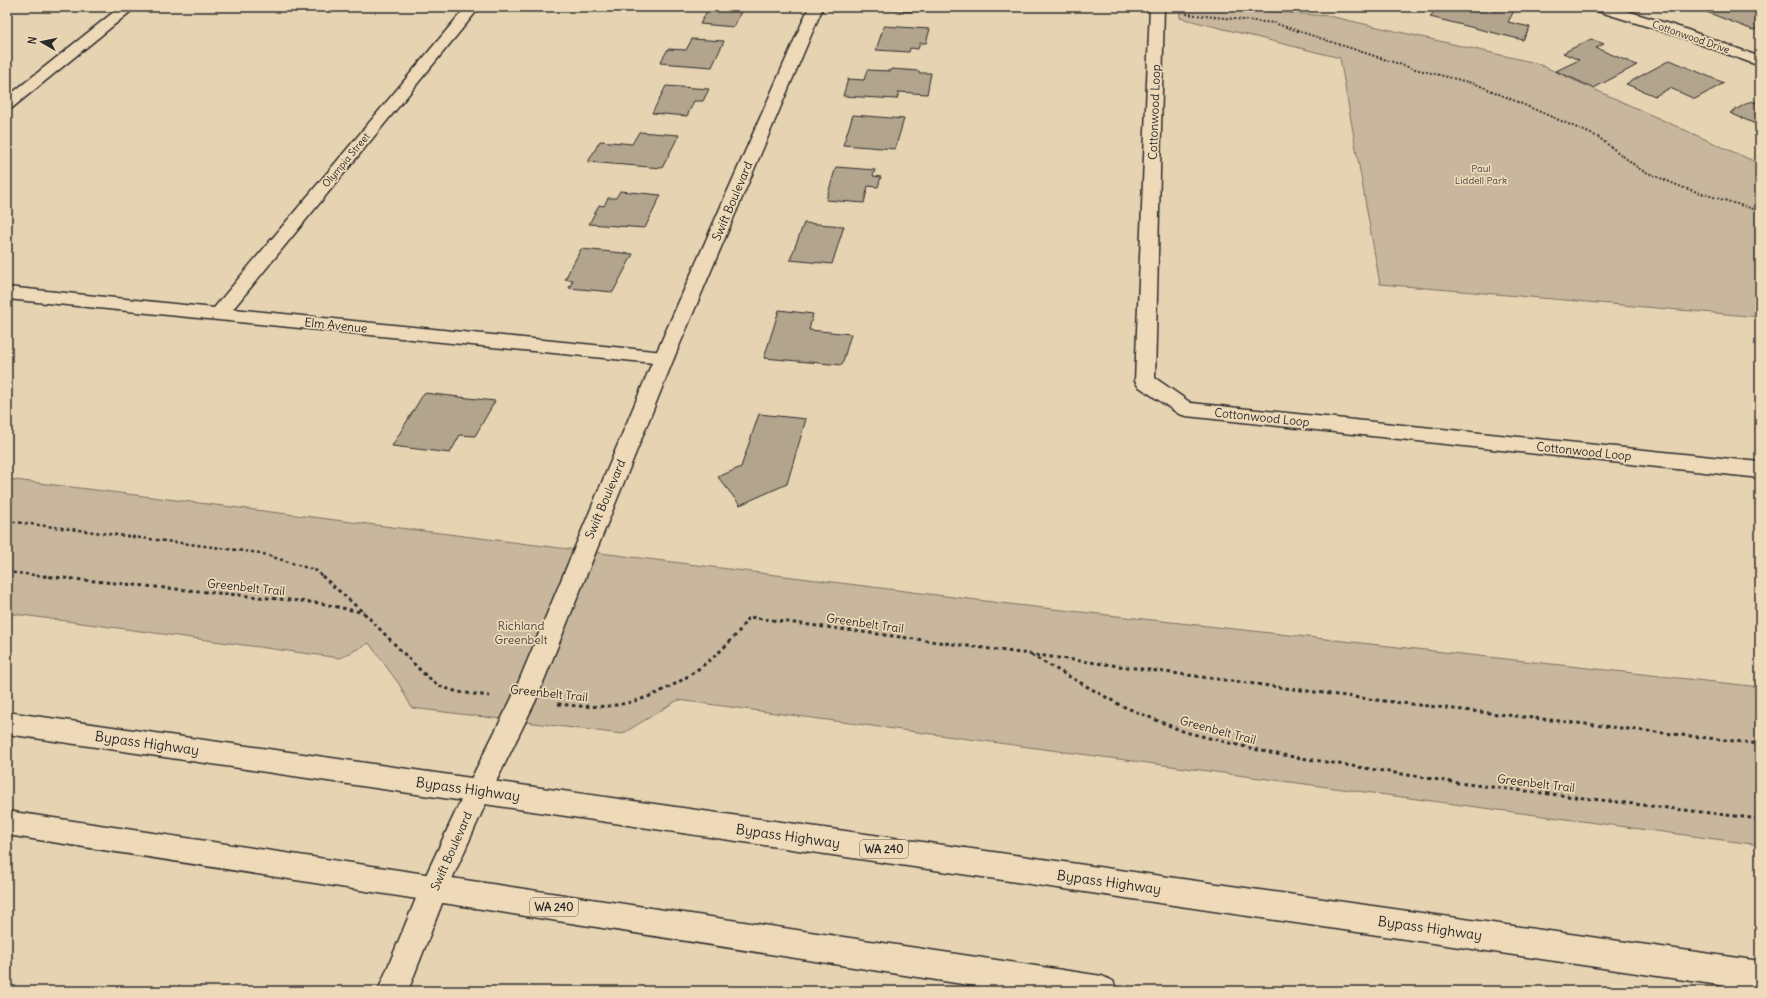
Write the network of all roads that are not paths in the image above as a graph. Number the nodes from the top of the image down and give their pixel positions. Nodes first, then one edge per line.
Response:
1 (129, 7) edge
2 (472, 7) edge
3 (816, 7) edge
4 (1157, 7) edge
5 (1599, 7) edge
6 (1760, 62) edge
7 (7, 105) edge
8 (7, 292) edge
9 (219, 314) junction
10 (664, 358) junction
11 (1760, 470) edge
12 (7, 723) edge
13 (478, 791) junction
14 (7, 823) edge
15 (434, 888) junction
16 (1760, 976) edge
17 (393, 991) edge
18 (1102, 991) edge

1 - 7 main road
2 - 9 main road, Olympia Street
3 - 10 main road, Swift Boulevard
4 - 11 main road, Cottonwood Loop
5 - 6 main road, Cottonwood Drive
8 - 9 main road, Elm Avenue
9 - 10 main road, Elm Avenue
10 - 13 main road, Swift Boulevard
12 - 13 main road, Bypass Highway / WA 240
13 - 15 main road, Swift Boulevard
13 - 16 main road, Bypass Highway / WA 240
14 - 15 main road, WA 240
15 - 17 main road, Swift Boulevard
15 - 18 main road, WA 240

